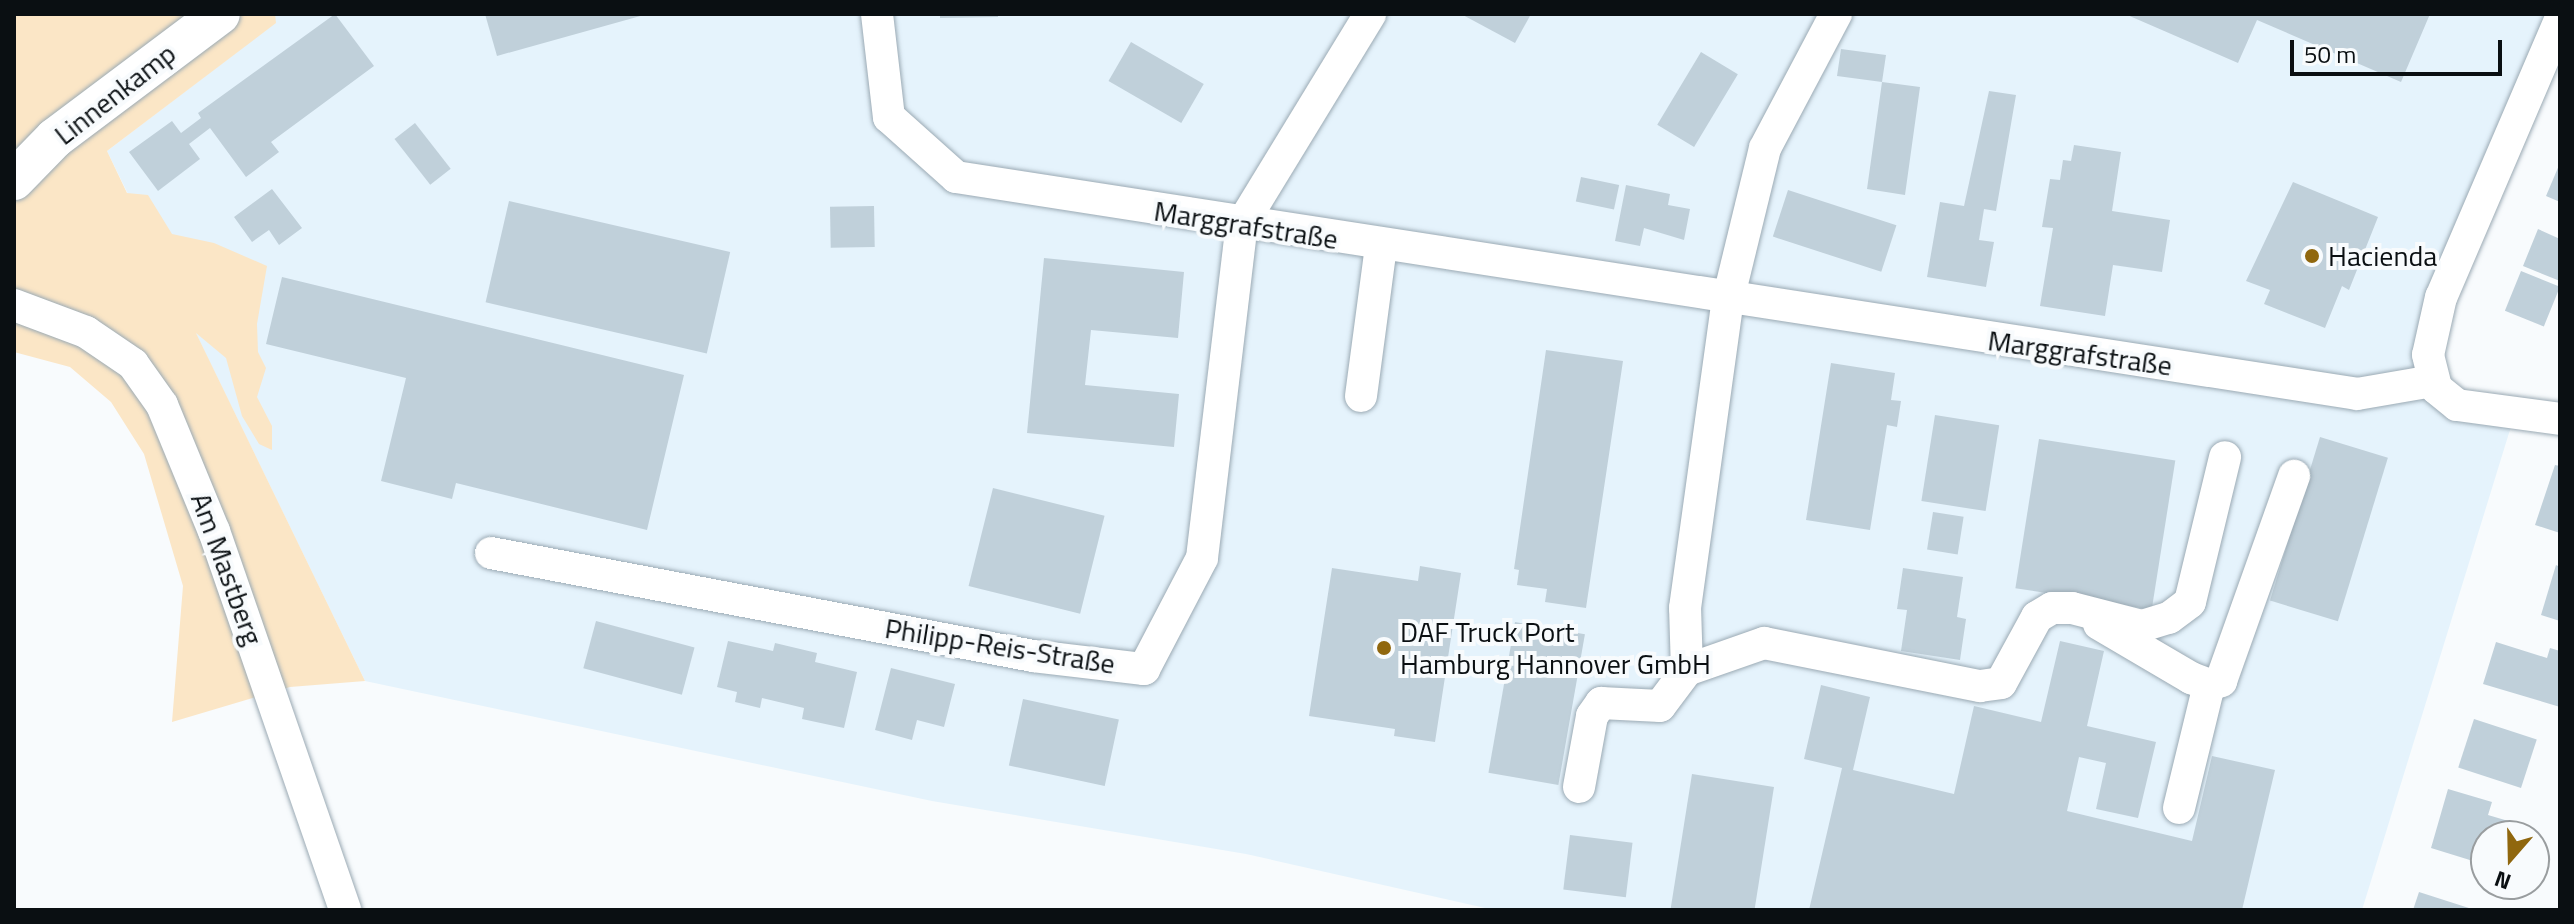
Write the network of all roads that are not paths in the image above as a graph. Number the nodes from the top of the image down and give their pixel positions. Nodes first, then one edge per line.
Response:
1 (220, 14) edge
2 (877, 14) edge
3 (1370, 14) edge
4 (1836, 14) edge
5 (2560, 20) edge
6 (14, 180) edge
7 (1242, 224) junction
8 (1381, 247) junction
9 (1728, 300) junction
10 (14, 305) edge
11 (2433, 381) junction
12 (1361, 396) dead end
13 (2560, 419) edge
14 (2225, 457) dead end
15 (2294, 476) dead end
16 (491, 553) dead end
17 (2072, 608) junction
18 (1687, 670) junction
19 (2209, 685) junction
20 (1579, 787) dead end
21 (2179, 808) dead end
22 (345, 910) edge

1 - 6 main road, Linnenkamp
2 - 7 street, Marggrafstraße
3 - 7 street, Philipp-Reis-Straße
4 - 9 street
5 - 11 street
7 - 8 street, Marggrafstraße
7 - 16 street, Philipp-Reis-Straße
8 - 9 street, Marggrafstraße
8 - 12 street
9 - 11 street, Marggrafstraße
9 - 18 street
10 - 22 street, Am Mastberg
11 - 13 street
14 - 17 street
15 - 19 street
17 - 18 street
17 - 19 street
18 - 20 street
19 - 21 street

